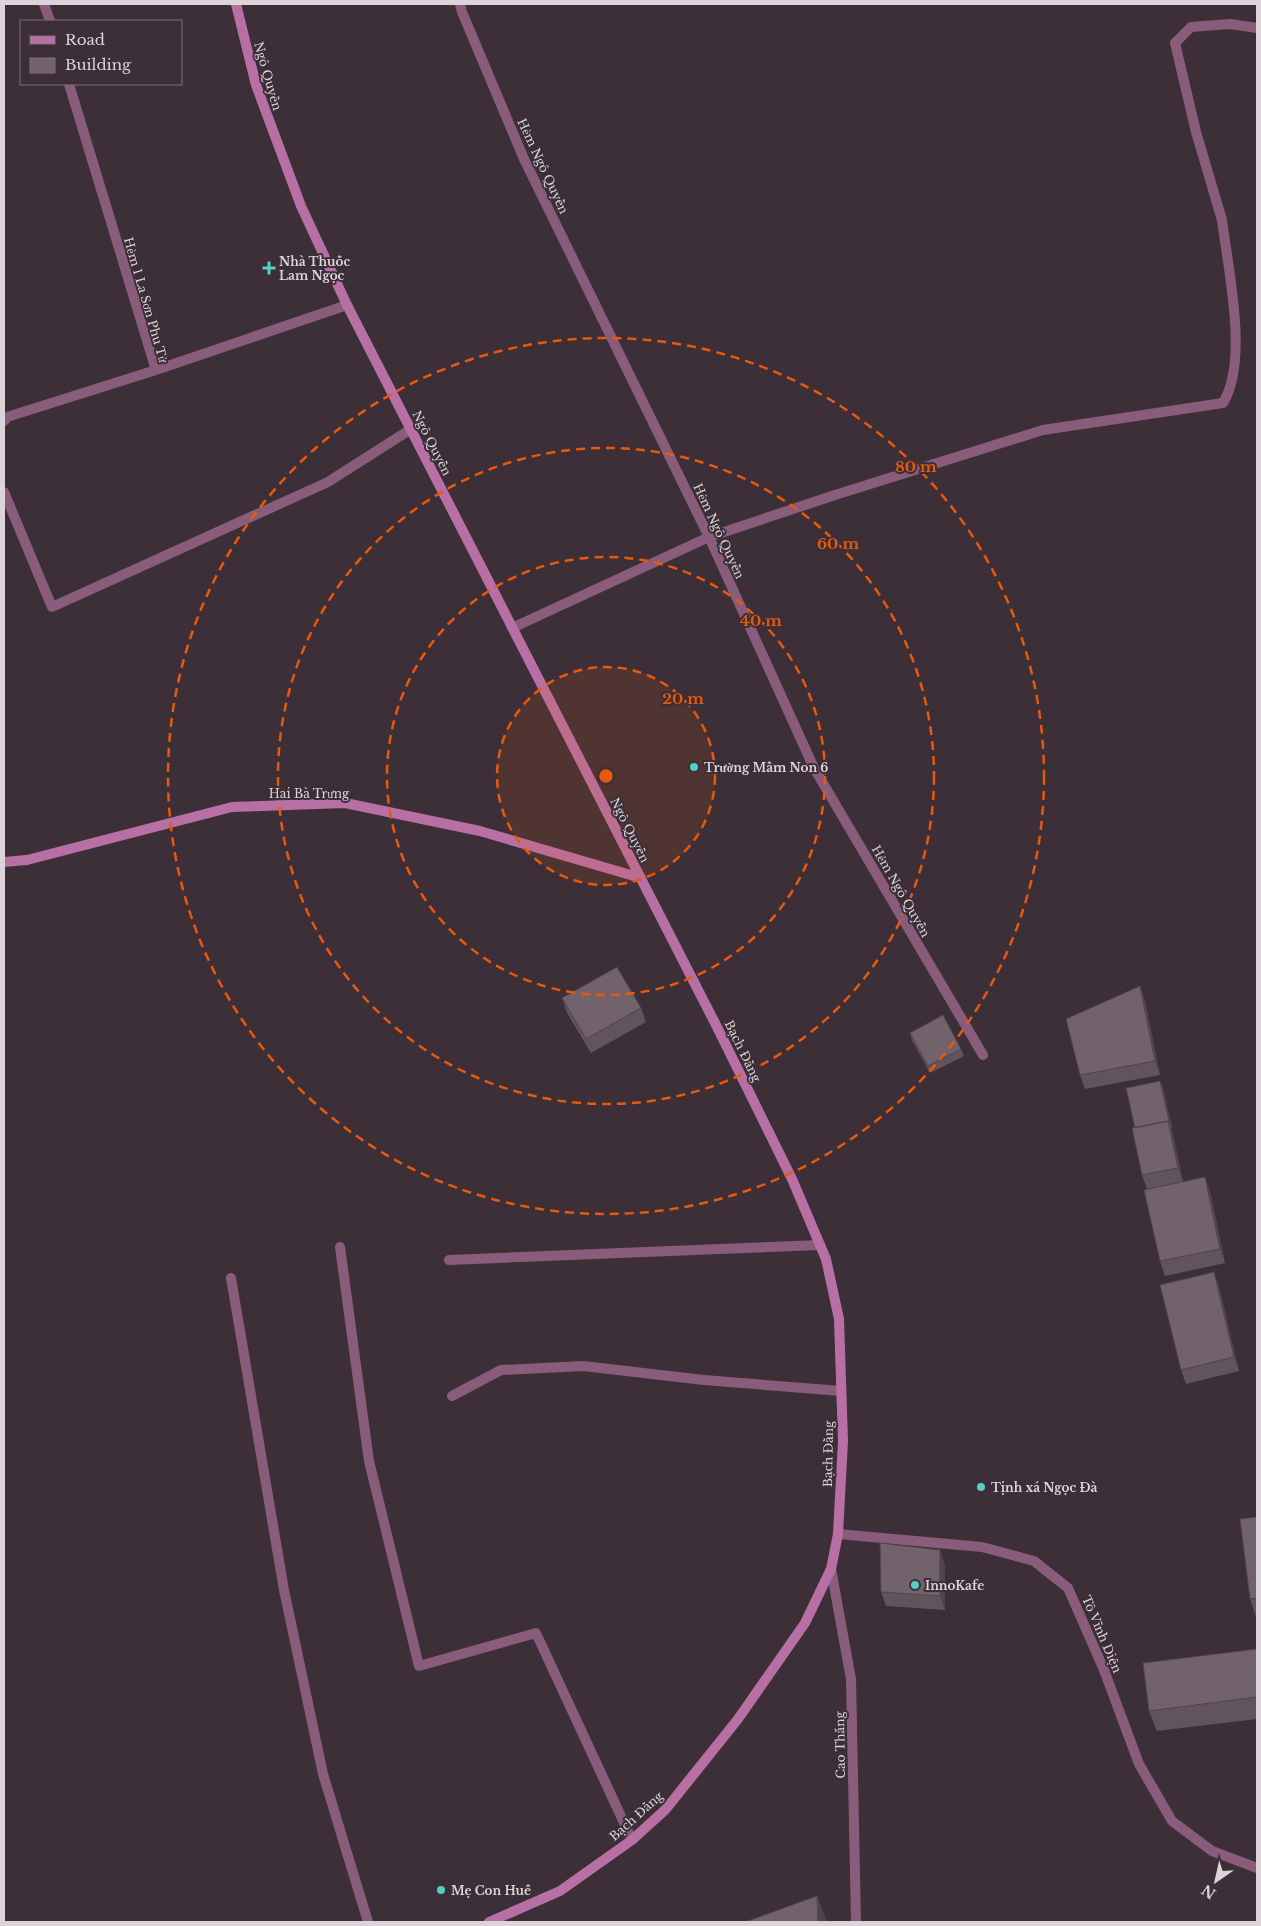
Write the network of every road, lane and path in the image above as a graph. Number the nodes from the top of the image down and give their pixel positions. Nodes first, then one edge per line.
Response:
1 (44, 4) edge
2 (236, 4) edge
3 (460, 4) edge
4 (50, 20) edge
5 (1257, 28) edge
6 (68, 85) edge
7 (347, 305) junction
8 (156, 370) junction
9 (4, 421) edge
10 (411, 429) junction
11 (4, 492) edge
12 (709, 536) junction
13 (512, 628) junction
14 (4, 862) edge
15 (641, 878) junction
16 (982, 1055) dead end
17 (820, 1245) junction
18 (340, 1247) dead end
19 (449, 1260) dead end
20 (230, 1278) dead end
21 (841, 1391) junction
22 (452, 1396) dead end
23 (838, 1534) junction
24 (831, 1569) junction
25 (632, 1840) junction
26 (1257, 1868) edge
27 (368, 1922) edge
28 (489, 1922) edge
29 (856, 1922) edge

1 - 4 street
2 - 7 street, Ngô Quyền
3 - 12 street, Hẻm Ngô Quyền
5 - 12 street
6 - 8 street, Hẻm 1 La Sơn Phu Tử
7 - 8 street
7 - 10 street, Ngô Quyền
8 - 9 street, Hẻm 1 La Sơn Phu Tử
10 - 11 street
10 - 13 street, Ngô Quyền
12 - 13 street
12 - 16 street, Hẻm Ngô Quyền
13 - 15 street, Ngô Quyền
14 - 15 street, Hai Bà Trưng
15 - 17 street, Bạch Đằng
17 - 19 street
17 - 21 street, Bạch Đằng
18 - 25 street
20 - 27 street
21 - 22 street
21 - 23 street, Bạch Đằng
23 - 24 street, Bạch Đằng
23 - 26 street, Tô Vĩnh Diện
24 - 25 street, Bạch Đằng
24 - 29 street, Cao Thắng
25 - 28 street, Bạch Đằng

